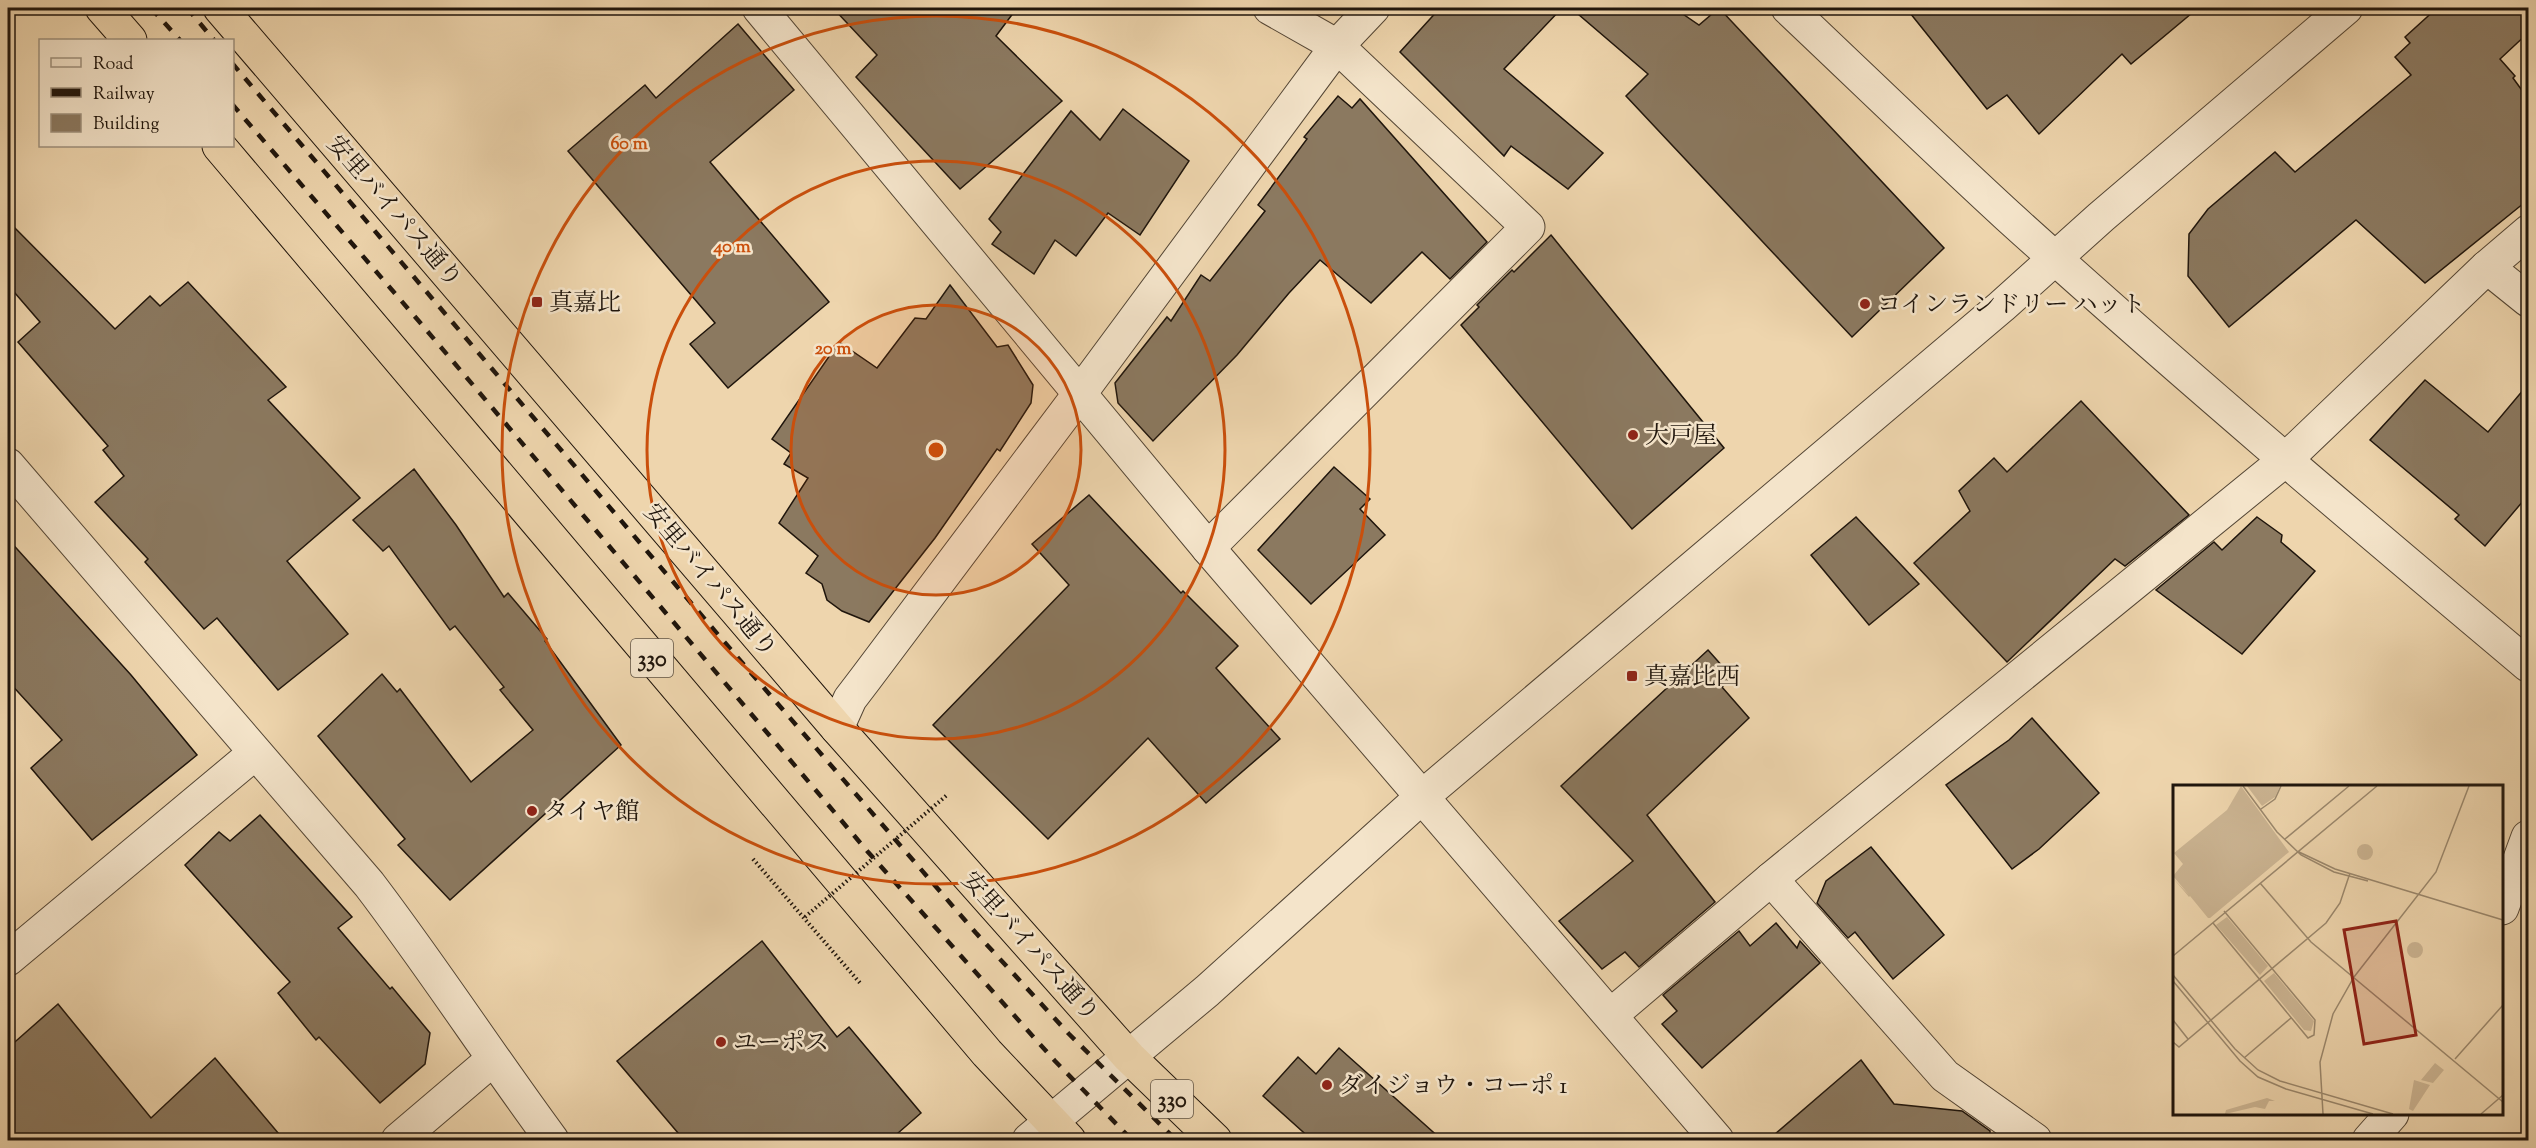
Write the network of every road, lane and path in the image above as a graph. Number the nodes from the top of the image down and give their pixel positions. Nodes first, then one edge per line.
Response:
1 (102, 8) edge
2 (220, 8) edge
3 (759, 8) edge
4 (1270, 8) edge
5 (1372, 8) edge
6 (1788, 8) edge
7 (2346, 8) edge
8 (129, 39) edge
9 (1336, 46) junction
10 (220, 147) edge
11 (2529, 232) edge
12 (2056, 258) junction
13 (2487, 267) junction
14 (2529, 300) edge
15 (1081, 392) junction
16 (2284, 461) junction
17 (8, 465) edge
18 (1208, 548) junction
19 (2529, 666) edge
20 (837, 728) junction
21 (255, 753) junction
22 (948, 795) dead end
23 (1423, 796) junction
24 (2529, 837) edge
25 (753, 859) dead end
26 (1771, 879) junction
27 (2503, 905) edge
28 (805, 917) junction
29 (8, 959) edge
30 (860, 983) dead end
31 (1611, 1016) junction
32 (1129, 1058) junction
33 (492, 1060) junction
34 (2390, 1115) edge
35 (1050, 1135) edge
36 (398, 1140) edge
37 (552, 1140) edge
38 (1215, 1140) edge
39 (1717, 1140) edge
40 (2035, 1140) edge
41 (2369, 1140) edge

1 - 8 highway
2 - 20 highway, 安里バイパス通り / 330
3 - 15 street
4 - 9 street
5 - 9 street
6 - 12 street
7 - 12 street
9 - 15 street
9 - 18 street
10 - 35 highway, 330
11 - 13 street
12 - 16 street
12 - 23 street
13 - 14 street
13 - 16 street
15 - 18 street
15 - 20 street
16 - 19 street
16 - 26 street
17 - 21 street
18 - 23 street
20 - 32 highway, 安里バイパス通り / 330
21 - 29 street
21 - 33 street
22 - 28 path, bridge
23 - 31 street
23 - 32 street
24 - 27 street
25 - 28 path
26 - 31 street
26 - 40 street
28 - 30 path
31 - 39 street
32 - 35 street
32 - 38 highway, 安里バイパス通り / 330
33 - 36 street
33 - 37 street
34 - 41 street

